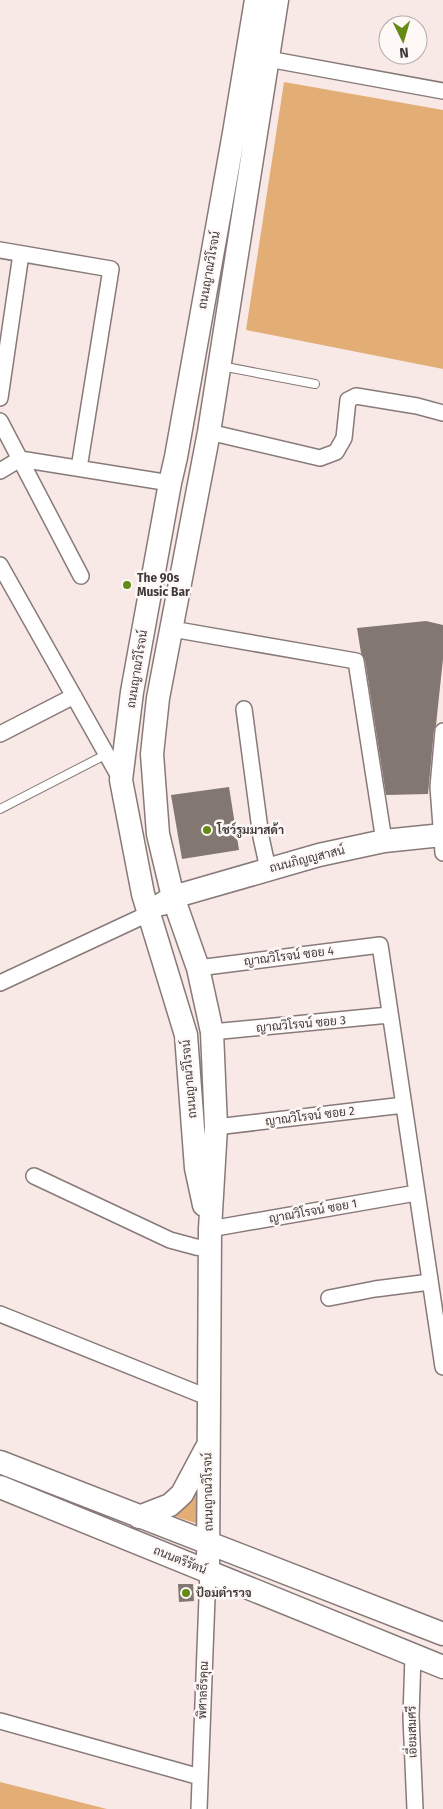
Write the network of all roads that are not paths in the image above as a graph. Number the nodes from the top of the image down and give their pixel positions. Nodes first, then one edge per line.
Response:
1 (256, 0) edge
2 (277, 0) edge
3 (268, 59) junction
4 (443, 91) edge
5 (0, 250) edge
6 (21, 254) junction
7 (219, 366) junction
8 (315, 384) dead end
9 (0, 398) edge
10 (443, 412) edge
11 (0, 421) edge
12 (208, 432) junction
13 (20, 458) junction
14 (79, 468) junction
15 (0, 471) edge
16 (170, 483) junction
17 (0, 565) edge
18 (82, 576) dead end
19 (172, 629) junction
20 (74, 696) junction
21 (244, 710) dead end
22 (443, 731) edge
23 (0, 734) edge
24 (107, 754) junction
25 (121, 780) junction
26 (0, 809) edge
27 (384, 840) junction
28 (442, 841) edge
29 (268, 869) junction
30 (173, 896) junction
31 (150, 913) junction
32 (198, 968) junction
33 (0, 983) edge
34 (389, 1015) junction
35 (212, 1032) junction
36 (404, 1105) junction
37 (216, 1127) junction
38 (34, 1176) dead end
39 (416, 1193) junction
40 (210, 1239) junction
41 (430, 1282) junction
42 (329, 1298) dead end
43 (0, 1314) edge
44 (443, 1367) edge
45 (208, 1397) junction
46 (208, 1446) junction
47 (0, 1462) edge
48 (0, 1487) edge
49 (139, 1517) junction
50 (209, 1544) junction
51 (208, 1572) junction
52 (443, 1634) edge
53 (413, 1655) junction
54 (443, 1667) edge
55 (0, 1721) edge
56 (200, 1777) junction
57 (199, 1809) edge
58 (415, 1809) edge

1 - 16 main road, ถนนญาณวิโรจน์
2 - 3 main road, ถนนญาณวิโรจน์
3 - 4 street
3 - 7 main road, ถนนญาณวิโรจน์
5 - 6 street
6 - 9 street
6 - 14 street
7 - 8 lane
7 - 12 main road, ถนนญาณวิโรจน์
10 - 12 street
11 - 13 street
12 - 19 main road, ถนนญาณวิโรจน์
13 - 14 street
13 - 15 street
13 - 18 street
14 - 16 street
16 - 25 main road, ถนนญาณวิโรจน์
17 - 20 street
19 - 27 street
19 - 30 main road, ถนนญาณวิโรจน์
20 - 23 street
20 - 24 street
21 - 29 street
22 - 28 street
24 - 25 street
24 - 26 lane
25 - 31 main road, ถนนญาณวิโรจน์
27 - 28 main road, ถนนภิญญสาสน์
27 - 29 main road, ถนนภิญญสาสน์
29 - 30 main road, ถนนภิญญสาสน์
30 - 31 main road
30 - 32 main road, ถนนญาณวิโรจน์
31 - 33 street
31 - 40 main road, ถนนญาณวิโรจน์
32 - 34 street, ญาณวิโรจน์ ซอย 4
32 - 35 main road, ถนนญาณวิโรจน์
34 - 35 street, ญาณวิโรจน์ ซอย 3
34 - 36 street
35 - 37 main road, ถนนญาณวิโรจน์
36 - 37 street, ญาณวิโรจน์ ซอย 2
36 - 39 street
37 - 40 main road, ถนนญาณวิโรจน์
38 - 40 street
39 - 40 street, ญาณวิโรจน์ ซอย 1
39 - 41 street
40 - 45 main road, ถนนญาณวิโรจน์
41 - 42 street
41 - 44 street
43 - 45 street
45 - 46 main road, ถนนญาณวิโรจน์
46 - 49 main road
46 - 50 main road, ถนนญาณวิโรจน์
47 - 49 main road, ถนนตรีรัตน์
48 - 51 main road, ถนนตรีรัตน์
49 - 50 main road, ถนนตรีรัตน์
50 - 51 main road, ถนนญาณวิโรจน์
50 - 52 main road, ถนนตรีรัตน์
51 - 53 main road, ถนนตรีรัตน์
51 - 56 street, พิศาลธีรคุณ
53 - 54 main road, ถนนตรีรัตน์
53 - 58 street, เอี่ยมสมศรี
55 - 56 street
56 - 57 street, พิศาลธีรคุณ

